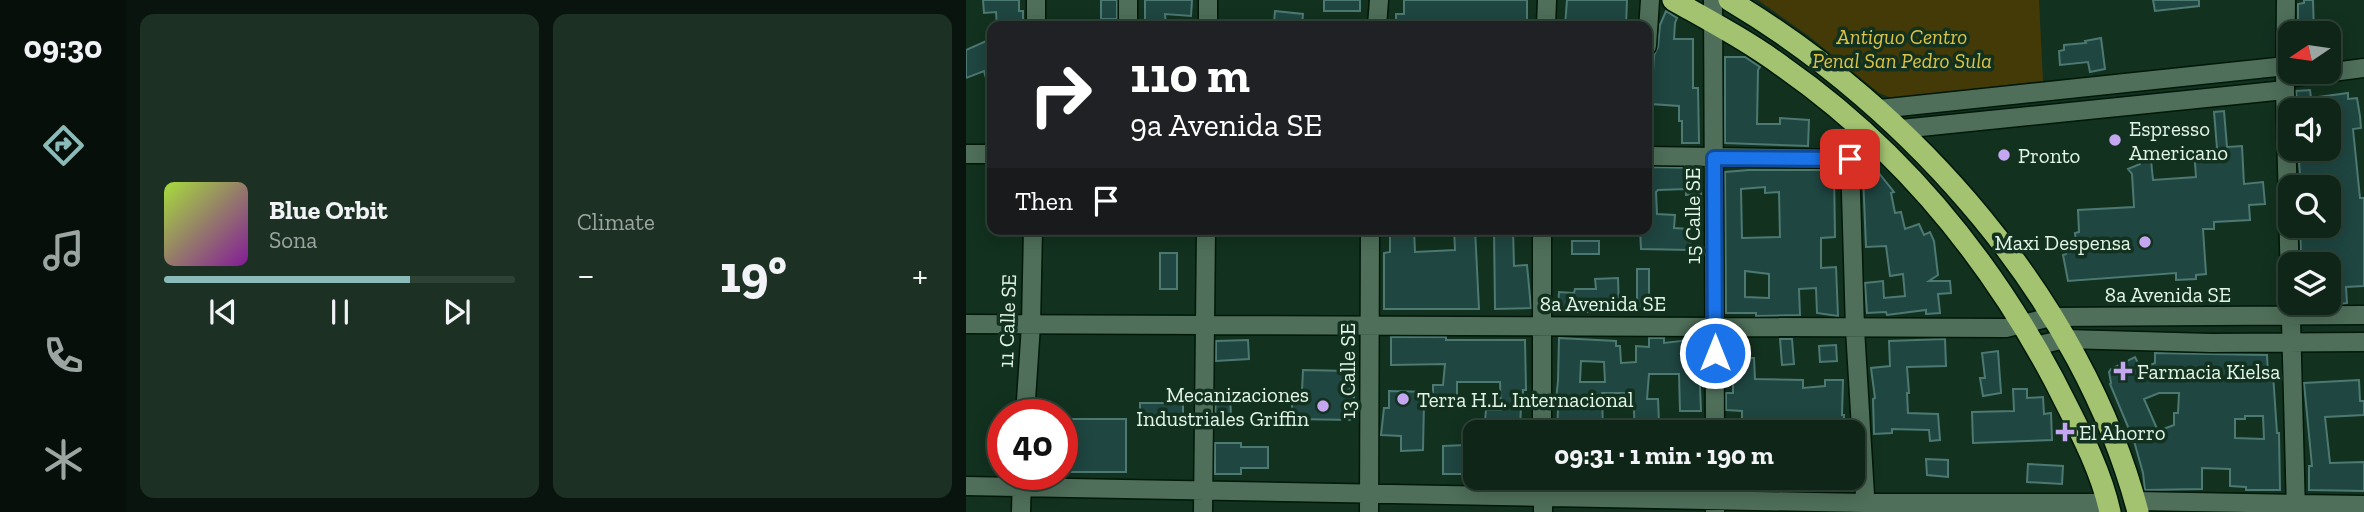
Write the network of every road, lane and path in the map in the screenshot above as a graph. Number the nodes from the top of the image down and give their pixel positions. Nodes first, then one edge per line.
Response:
1 (1036, 0) edge
2 (1128, 0) edge
3 (1208, 0) edge
4 (1379, 0) edge
5 (1547, 0) edge
6 (1650, 0) edge
7 (1673, 0) edge
8 (1713, 0) edge
9 (1729, 0) edge
10 (2286, 0) edge
11 (1036, 21) edge
12 (1128, 21) edge
13 (1208, 21) edge
14 (1377, 21) edge
15 (1546, 21) edge
16 (1649, 21) edge
17 (2286, 21) edge
18 (1712, 22) junction
19 (2364, 68) edge
20 (2342, 71) edge
21 (2278, 79) edge
22 (2278, 79) edge
23 (2286, 84) edge
24 (1880, 109) junction
25 (1901, 129) junction
26 (1871, 138) junction
27 (966, 154) edge
28 (987, 154) edge
29 (1652, 156) edge
30 (1714, 158) junction
31 (1850, 159) junction
32 (1032, 235) edge
33 (1206, 235) edge
34 (1370, 235) edge
35 (1542, 235) edge
36 (2364, 315) edge
37 (2291, 316) junction
38 (2051, 317) junction
39 (966, 324) edge
40 (1205, 324) junction
41 (1370, 324) junction
42 (2022, 324) junction
43 (1031, 325) junction
44 (1541, 326) junction
45 (1715, 326) junction
46 (1855, 329) junction
47 (2065, 339) junction
48 (2291, 341) junction
49 (2364, 342) edge
50 (2035, 345) junction
51 (1026, 399) edge
52 (1542, 420) edge
53 (1715, 420) edge
54 (987, 484) edge
55 (1078, 484) edge
56 (966, 486) edge
57 (1019, 490) edge
58 (1021, 490) edge
59 (1203, 491) junction
60 (1369, 503) edge
61 (1543, 504) edge
62 (1715, 505) edge
63 (2364, 505) edge
64 (1765, 506) edge
65 (2137, 506) edge
66 (1866, 507) edge
67 (2109, 508) edge
68 (2296, 508) edge
69 (1015, 512) edge
70 (1021, 512) edge
71 (1203, 512) edge

1 - 11 street
2 - 12 street
3 - 13 street
4 - 14 street
5 - 15 street
6 - 16 street
7 - 18 highway
8 - 18 street, 15 Calle SE
9 - 24 highway
10 - 17 street
18 - 26 highway
18 - 30 street, 15 Calle SE
19 - 20 street
21 - 24 street
22 - 25 street
23 - 37 street
24 - 25 highway
25 - 38 highway
26 - 31 street
26 - 42 highway
27 - 28 street
29 - 30 street
30 - 31 street
30 - 45 street, 15 Calle SE
31 - 46 street
32 - 43 street, 11 Calle SE
33 - 40 street
34 - 41 street, 13 Calle SE
35 - 44 street
36 - 37 street, 8a Avenida SE
37 - 38 street, 8a Avenida SE
37 - 48 street
38 - 42 street, 8a Avenida SE
38 - 47 highway
39 - 43 street, 8a Avenida SE
40 - 41 street, 8a Avenida SE
40 - 43 street, 8a Avenida SE
40 - 59 street
41 - 44 street, 8a Avenida SE
41 - 60 street, 13 Calle SE
42 - 46 street, 8a Avenida SE
42 - 50 highway
43 - 51 street, 11 Calle SE
44 - 45 street, 8a Avenida SE
44 - 52 street
45 - 46 street, 8a Avenida SE
45 - 53 street, 15 Calle SE
46 - 66 street
47 - 48 street
47 - 50 street
47 - 65 highway
48 - 49 street
48 - 68 street
50 - 67 highway
54 - 56 street
55 - 59 street
57 - 69 street
58 - 70 street
59 - 60 street
59 - 71 street
60 - 61 street
61 - 62 street
62 - 64 street
63 - 68 street
64 - 66 street
65 - 68 street
66 - 67 street

